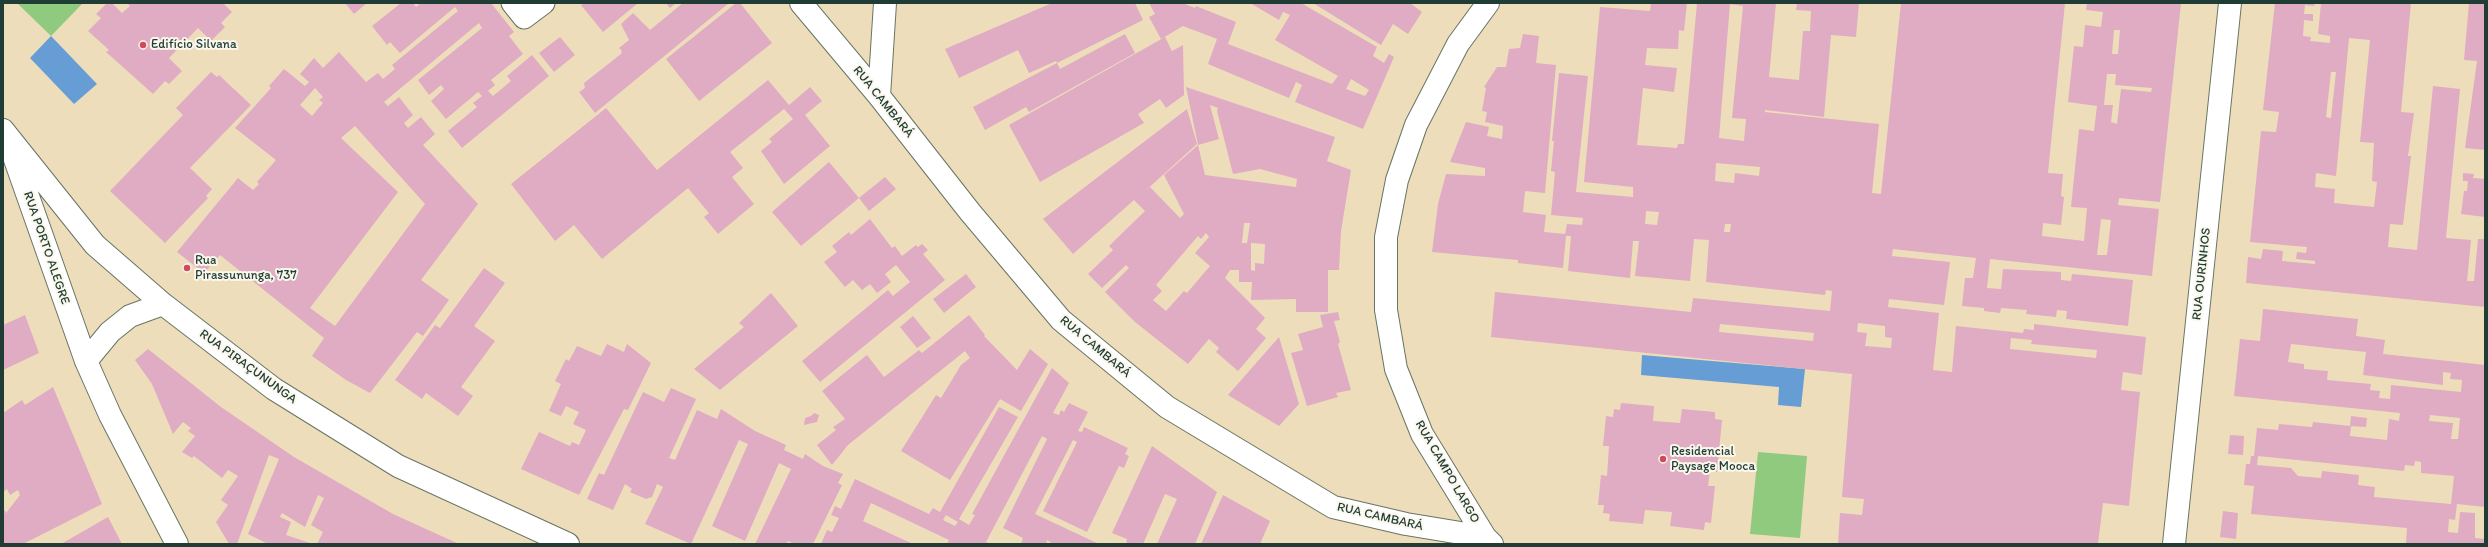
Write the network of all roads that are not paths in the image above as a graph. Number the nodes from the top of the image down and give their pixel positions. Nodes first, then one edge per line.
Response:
1 (512, 3) edge
2 (544, 3) edge
3 (801, 3) edge
4 (885, 3) edge
5 (1488, 3) edge
6 (2230, 3) edge
7 (879, 96) junction
8 (5, 132) edge
9 (163, 304) junction
10 (86, 361) junction
11 (1488, 541) edge
12 (176, 544) edge
13 (568, 544) edge
14 (2174, 544) edge

1 - 2 lane
3 - 7 street, RUA CAMBARÁ
4 - 7 street
5 - 11 street, RUA CAMPO LARGO
6 - 14 street, RUA OURINHOS
7 - 11 street, RUA CAMBARÁ
8 - 9 street, RUA PIRAÇUNUNGA
8 - 10 street, RUA PORTO ALEGRE
9 - 10 street
9 - 13 street, RUA PIRAÇUNUNGA
10 - 12 street, RUA PORTO ALEGRE

